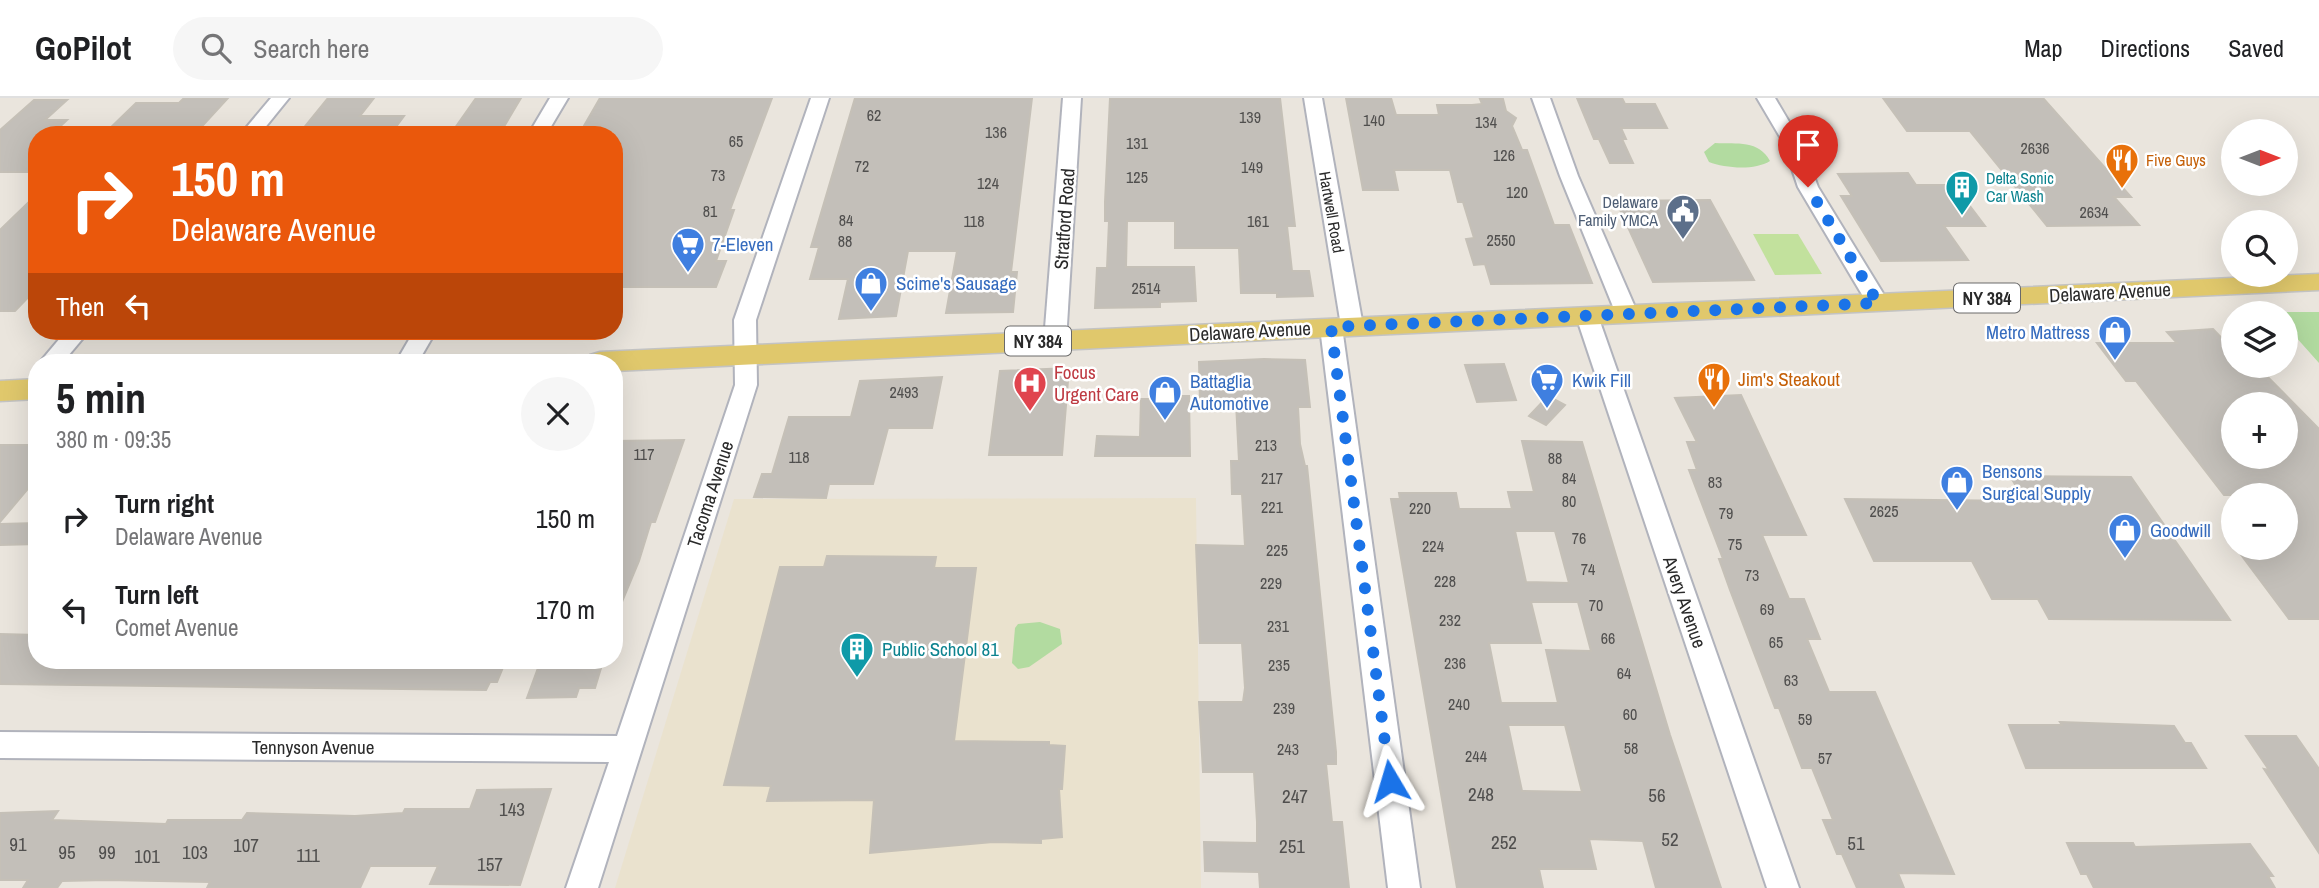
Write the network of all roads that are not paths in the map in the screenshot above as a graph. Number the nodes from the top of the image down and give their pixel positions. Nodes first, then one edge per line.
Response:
1 (281, 98) edge
2 (559, 98) edge
3 (820, 98) edge
4 (1072, 98) edge
5 (1313, 98) edge
6 (1541, 98) edge
7 (1766, 98) edge
8 (256, 126) edge
9 (542, 126) edge
10 (2319, 282) edge
11 (1878, 303) junction
12 (1627, 314) junction
13 (1587, 316) junction
14 (1341, 327) junction
15 (70, 340) edge
16 (1055, 341) junction
17 (58, 354) edge
18 (746, 355) junction
19 (623, 361) edge
20 (0, 745) edge
21 (626, 748) junction
22 (582, 888) edge
23 (1404, 888) edge
24 (1783, 888) edge

1 - 8 street
2 - 9 street
3 - 18 street, Tacoma Avenue
4 - 16 street, Stratford Road
5 - 14 street, Hartwell Road
6 - 12 street
7 - 11 street
10 - 11 main road, Delaware Avenue / NY 384
11 - 12 main road, Delaware Avenue / NY 384
12 - 13 main road, Delaware Avenue / NY 384
13 - 14 main road, Delaware Avenue / NY 384
13 - 24 street, Avery Avenue
14 - 16 main road, Delaware Avenue / NY 384
14 - 23 street, Hartwell Road
15 - 17 street
16 - 18 main road, Delaware Avenue / NY 384
18 - 19 main road, Delaware Avenue / NY 384
18 - 21 street, Tacoma Avenue
20 - 21 street, Tennyson Avenue
21 - 22 street, Tacoma Avenue

